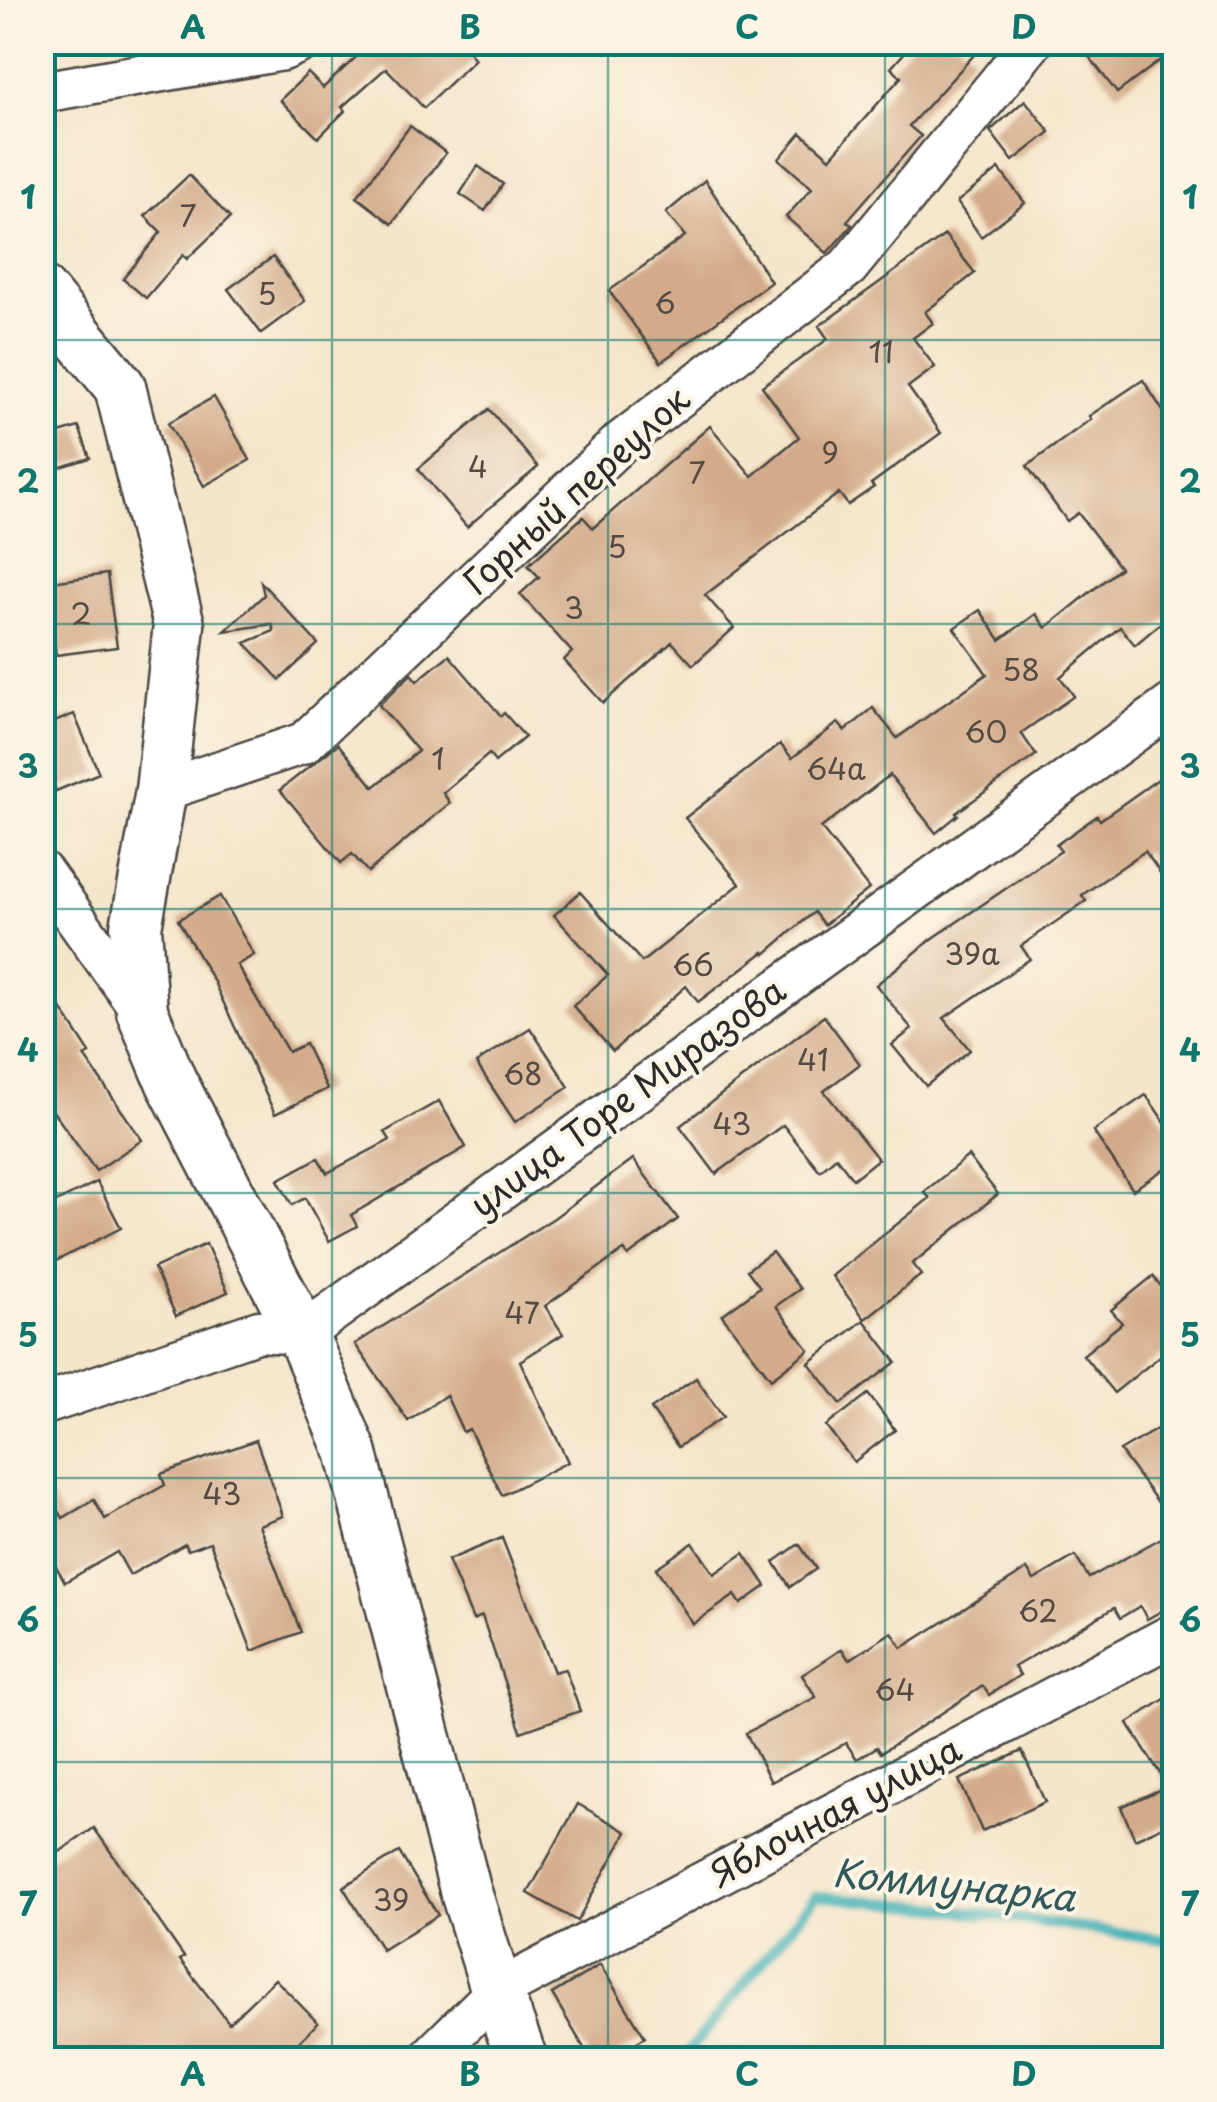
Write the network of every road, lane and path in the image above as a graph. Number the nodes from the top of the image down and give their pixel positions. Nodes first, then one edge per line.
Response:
1 (301, 42) edge
2 (1032, 42) edge
3 (42, 92) edge
4 (42, 292) edge
5 (1174, 704) edge
6 (161, 791) junction
7 (50, 897) edge
8 (142, 1011) junction
9 (302, 1334) junction
10 (42, 1406) edge
11 (1174, 1634) edge
12 (497, 1991) junction
13 (427, 2060) edge
14 (522, 2060) edge

1 - 3 street
2 - 6 street, Горный переулок
4 - 6 main road
5 - 9 street, улица Торе Миразова
6 - 8 main road
7 - 8 street
8 - 9 main road
9 - 10 street
9 - 12 main road
11 - 12 street, Яблочная улица
12 - 13 street, Яблочная улица
12 - 14 main road

